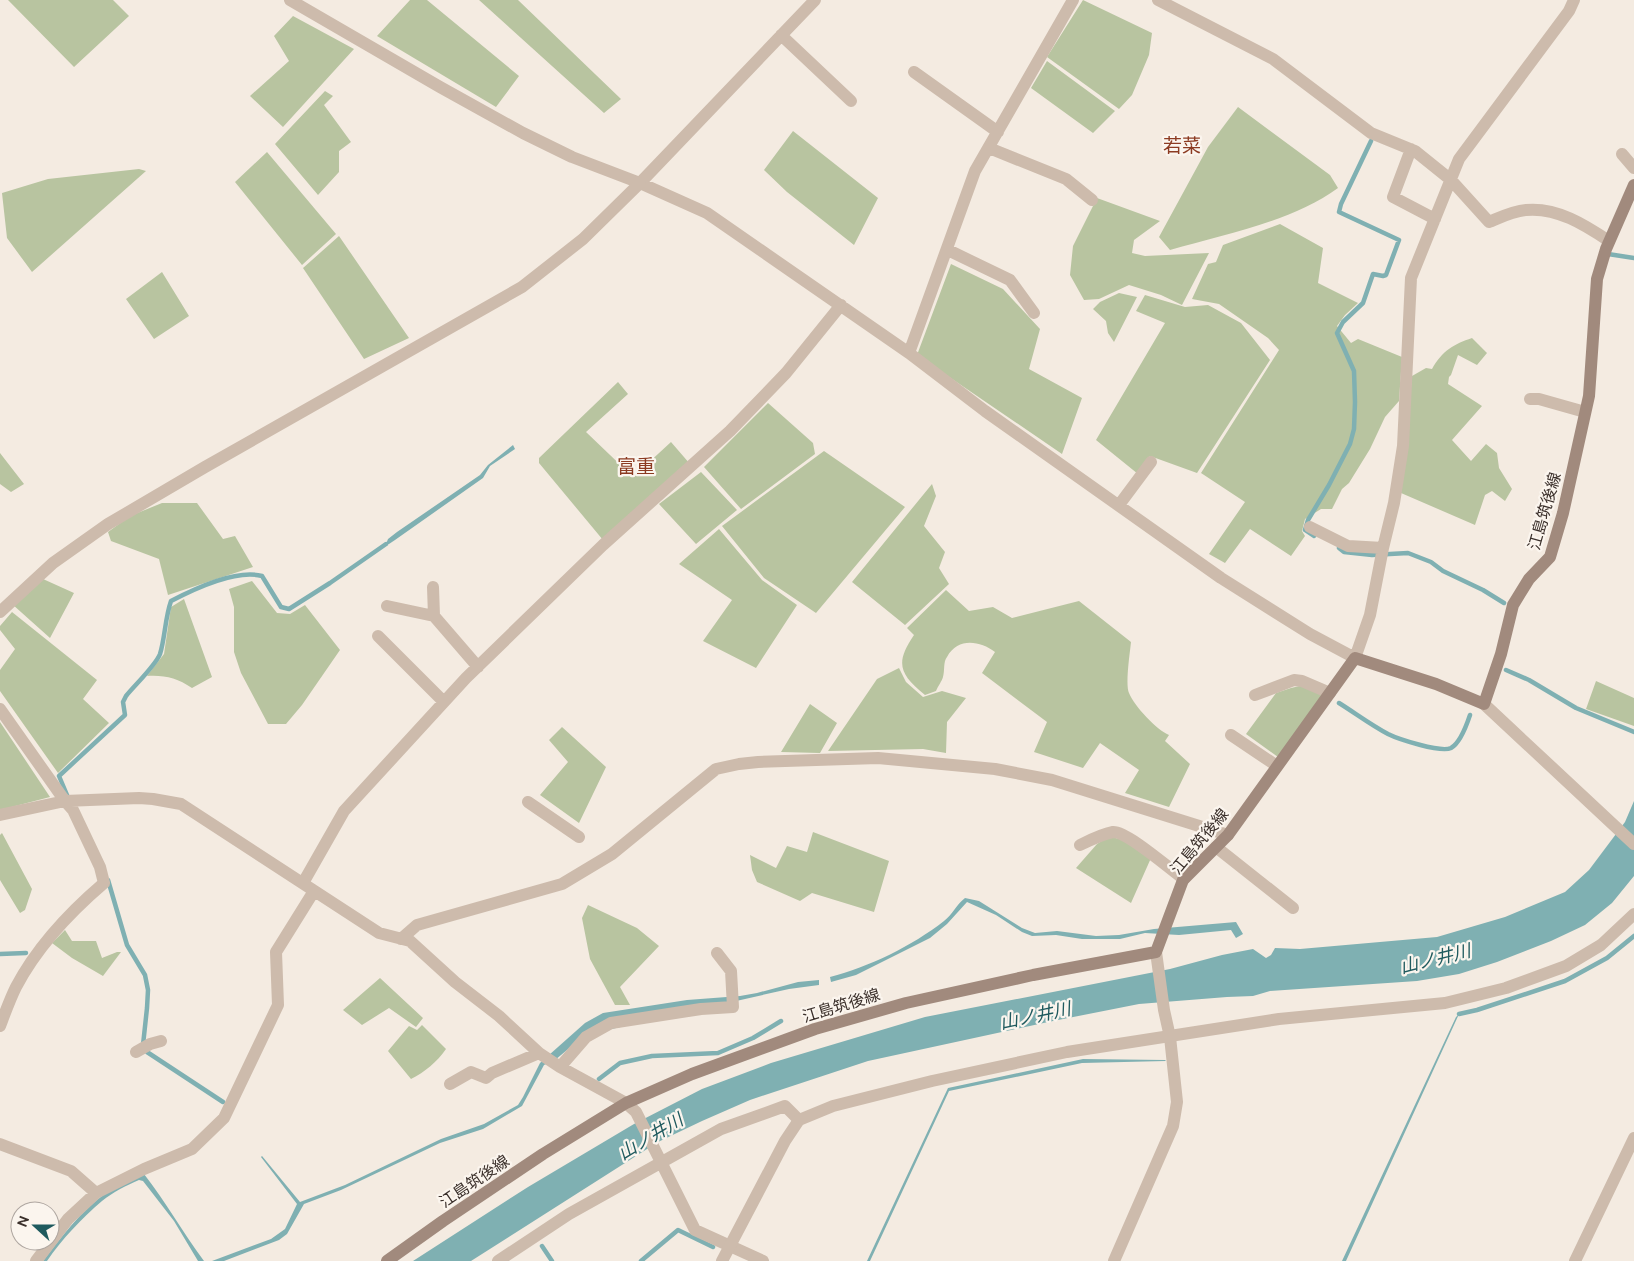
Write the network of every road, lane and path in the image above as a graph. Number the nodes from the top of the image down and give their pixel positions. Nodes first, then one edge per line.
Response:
1 (290, 0) edge
2 (815, 0) edge
3 (1072, 0) edge
4 (1158, 0) edge
5 (1574, 0) edge
6 (781, 35) junction
7 (914, 72) dead end
8 (851, 101) dead end
9 (998, 132) junction
10 (989, 148) junction
11 (1412, 150) junction
12 (1622, 154) dead end
13 (1634, 168) edge
14 (1451, 180) junction
15 (640, 183) junction
16 (1634, 184) edge
17 (1092, 200) dead end
18 (1435, 219) junction
19 (1609, 242) junction
20 (948, 250) junction
21 (840, 305) junction
22 (1034, 313) dead end
23 (909, 353) junction
24 (1530, 399) dead end
25 (1585, 412) junction
26 (1151, 462) dead end
27 (1119, 505) junction
28 (1310, 527) dead end
29 (1383, 548) junction
30 (433, 587) dead end
31 (387, 606) dead end
32 (0, 612) edge
33 (434, 616) junction
34 (378, 636) dead end
35 (1355, 658) junction
36 (478, 667) junction
37 (1330, 693) junction
38 (1255, 695) dead end
39 (444, 702) junction
40 (1484, 704) junction
41 (0, 709) edge
42 (1231, 735) dead end
43 (1277, 766) junction
44 (64, 801) junction
45 (528, 802) dead end
46 (0, 815) edge
47 (1228, 836) junction
48 (579, 837) dead end
49 (1634, 844) edge
50 (1080, 845) dead end
51 (1216, 847) junction
52 (1184, 879) junction
53 (303, 883) junction
54 (314, 891) junction
55 (1294, 908) dead end
56 (1634, 914) edge
57 (401, 939) junction
58 (1156, 952) junction
59 (716, 953) dead end
60 (0, 1026) edge
61 (1170, 1037) junction
62 (161, 1041) dead end
63 (136, 1052) dead end
64 (539, 1053) junction
65 (560, 1067) junction
66 (450, 1084) dead end
67 (626, 1102) junction
68 (800, 1120) junction
69 (1634, 1138) edge
70 (0, 1144) edge
71 (658, 1157) junction
72 (96, 1194) junction
73 (730, 1247) junction
74 (36, 1261) edge
75 (387, 1261) edge
76 (498, 1261) edge
77 (722, 1261) edge
78 (763, 1261) edge
79 (1114, 1261) edge
80 (1575, 1261) edge

1 - 15 street
2 - 6 street
3 - 9 street
4 - 11 street
5 - 14 street
6 - 8 street
6 - 15 street
7 - 9 street
9 - 10 street
10 - 17 street
10 - 20 street
11 - 14 street
11 - 18 street
12 - 13 street
14 - 18 street
14 - 19 street
15 - 21 street
15 - 32 street
16 - 19 main road, 江島筑後線
18 - 29 street
19 - 25 main road, 江島筑後線
20 - 22 street
20 - 23 street
21 - 23 street
21 - 36 street
23 - 27 street
24 - 25 street
25 - 40 main road, 江島筑後線
26 - 27 street
27 - 35 street
28 - 29 street
29 - 35 street
30 - 33 street
31 - 33 street
33 - 36 street
34 - 39 street
35 - 37 main road, 江島筑後線
35 - 40 main road
36 - 39 street
37 - 38 street
37 - 43 main road, 江島筑後線
39 - 53 street
40 - 49 street
41 - 44 street
42 - 43 street
43 - 47 main road, 江島筑後線
44 - 46 street
44 - 53 street
44 - 60 street
45 - 48 street
47 - 51 main road, 江島筑後線
47 - 57 street
50 - 52 street
51 - 52 main road, 江島筑後線
51 - 55 street
52 - 58 main road, 江島筑後線
53 - 54 street
54 - 57 street
54 - 72 street
56 - 61 street
57 - 64 street
58 - 61 street
58 - 67 main road, 江島筑後線
59 - 65 street
61 - 68 street
61 - 79 street
62 - 63 street
64 - 65 street
64 - 66 street
65 - 67 street
67 - 71 street
67 - 75 main road, 江島筑後線
68 - 71 street
68 - 73 street
69 - 80 street
70 - 72 street
71 - 73 street
71 - 76 street
72 - 74 street
73 - 77 street
73 - 78 street

